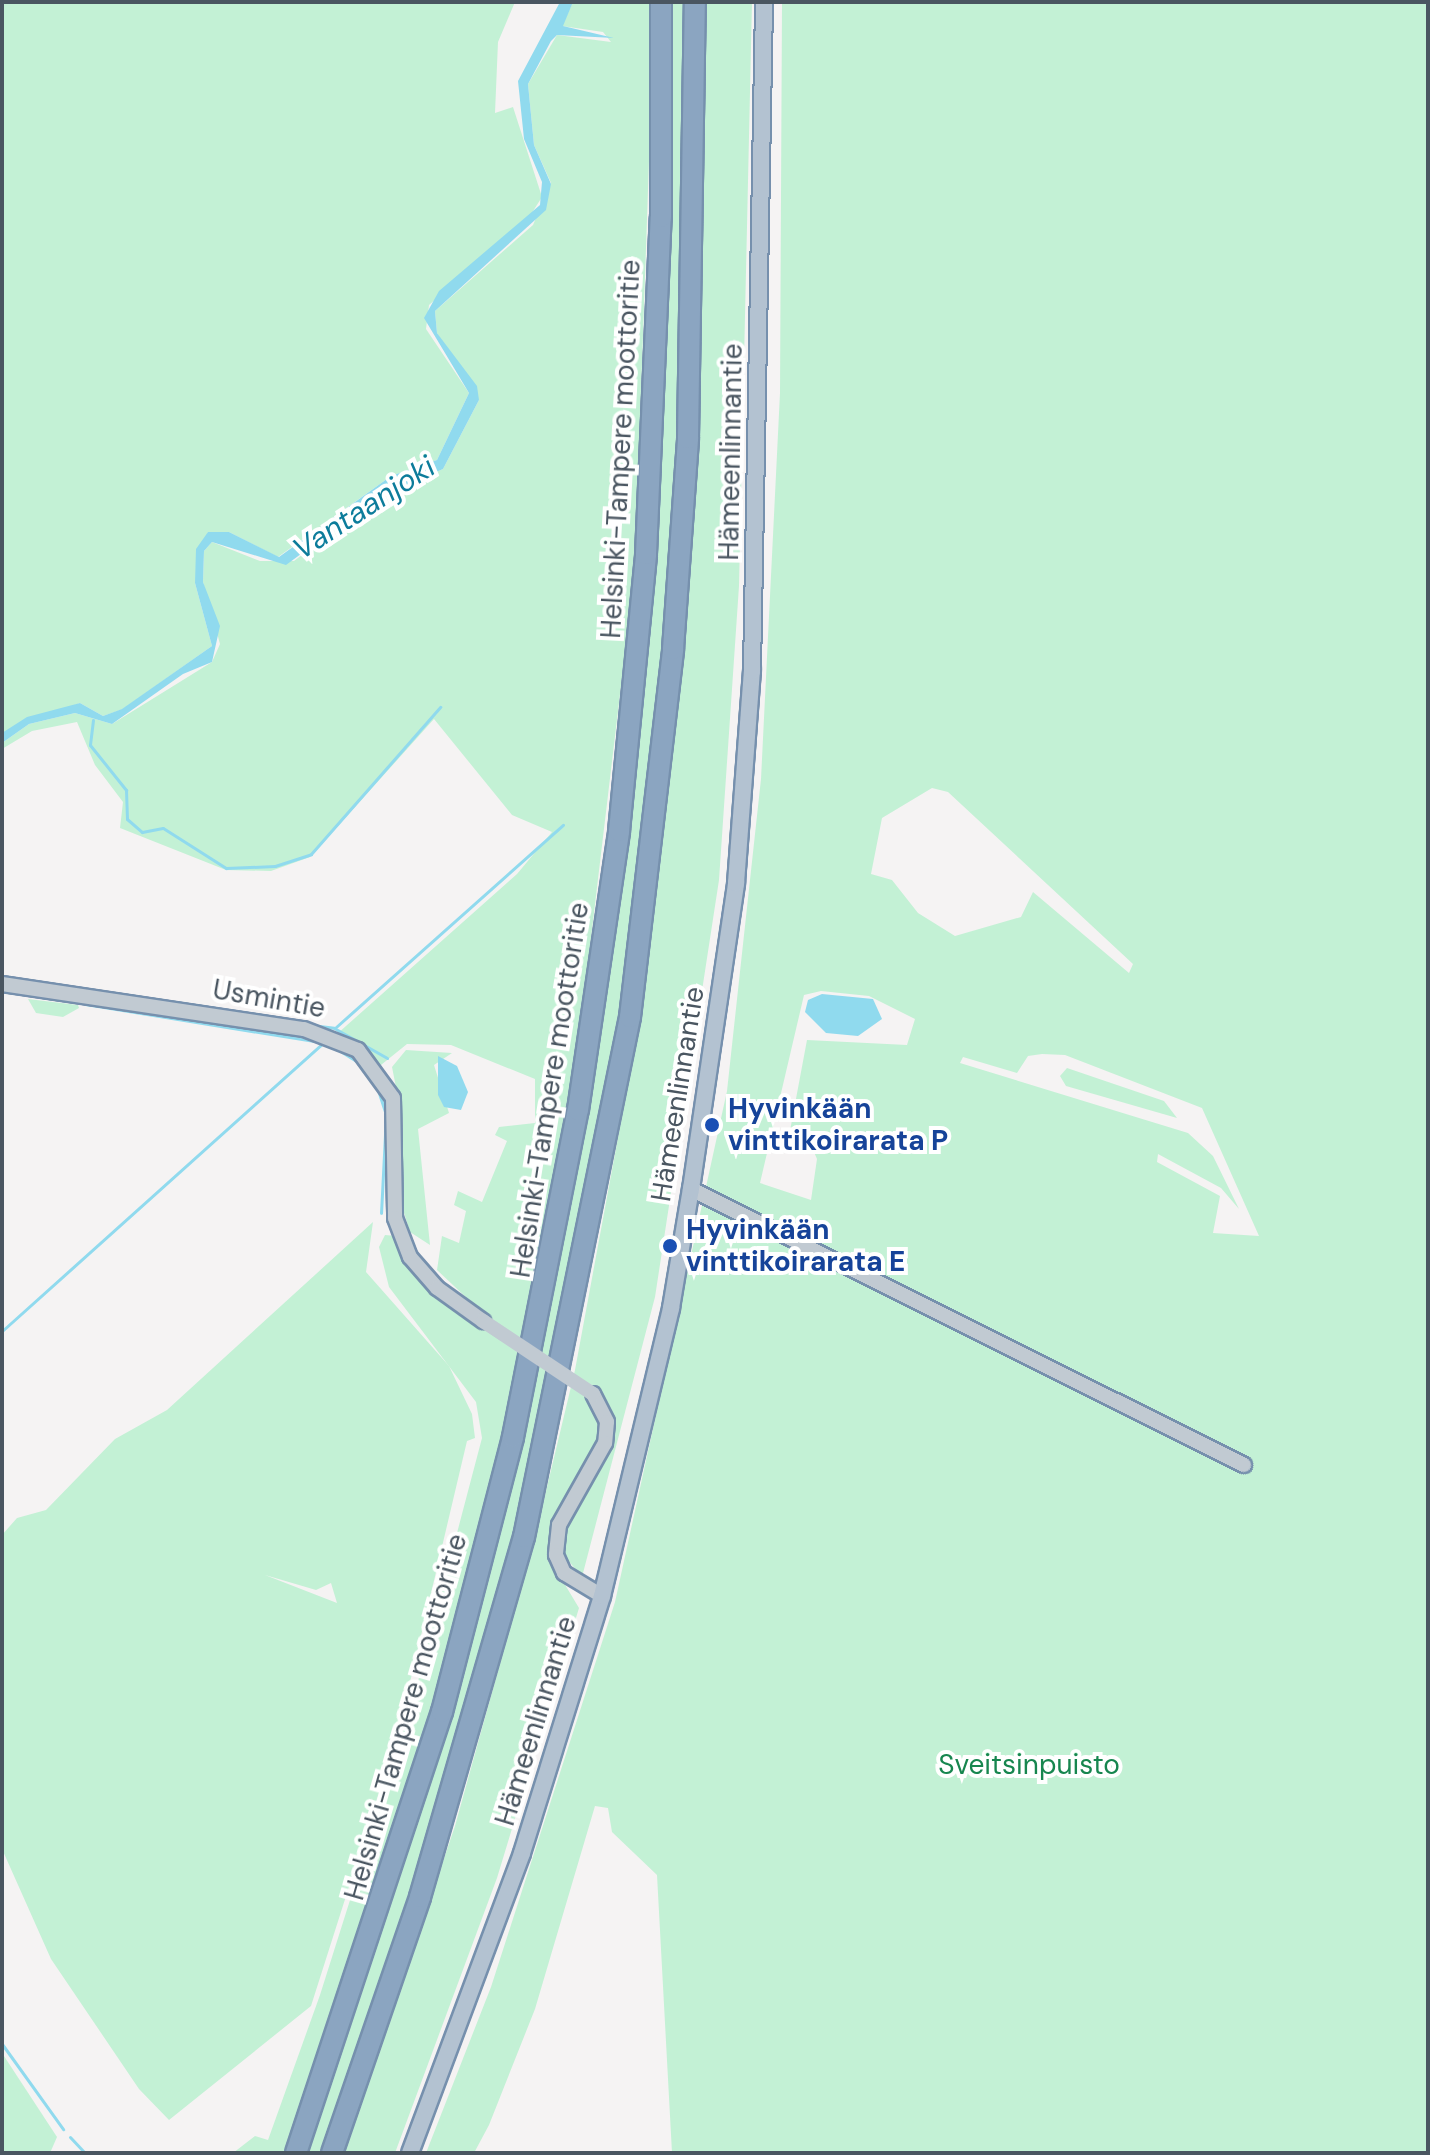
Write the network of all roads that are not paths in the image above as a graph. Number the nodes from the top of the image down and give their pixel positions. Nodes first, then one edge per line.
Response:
1 (661, 2) edge
2 (695, 2) edge
3 (764, 2) edge
4 (2, 984) edge
5 (691, 1189) junction
6 (1244, 1465) dead end
7 (602, 1596) junction
8 (296, 2153) edge
9 (332, 2153) edge
10 (410, 2153) edge

1 - 8 highway, Helsinki-Tampere moottoritie
2 - 9 highway
3 - 5 main road, Hämeenlinnantie
4 - 7 street, Usmintie, bridge
5 - 6 street
5 - 7 main road, Hämeenlinnantie
7 - 10 main road, Hämeenlinnantie

